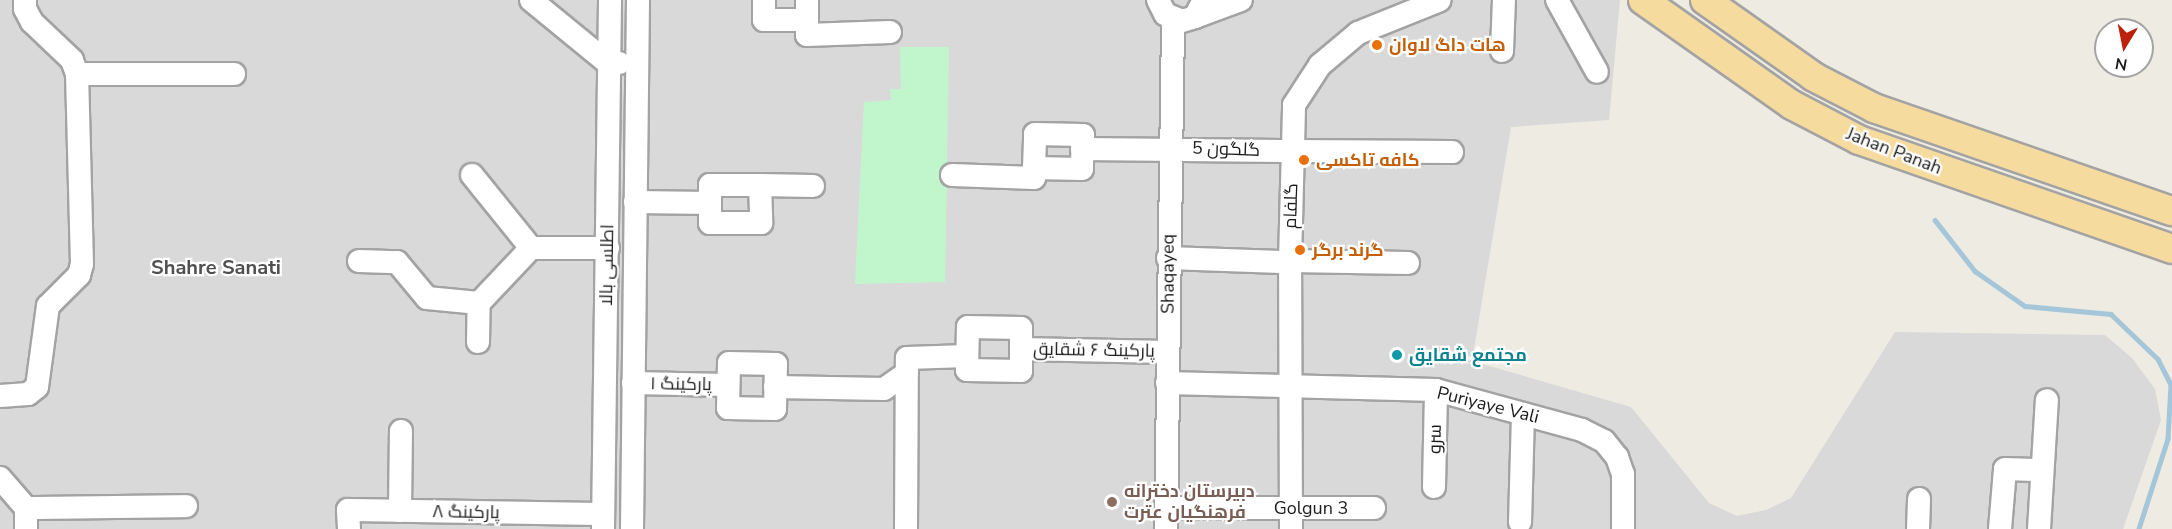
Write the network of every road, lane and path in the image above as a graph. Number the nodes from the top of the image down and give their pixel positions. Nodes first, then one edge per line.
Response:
1 (25, 0) edge
2 (531, 0) edge
3 (610, 0) edge
4 (638, 0) edge
5 (764, 0) edge
6 (1158, 0) edge
7 (1241, 0) edge
8 (1440, 0) edge
9 (1504, 0) edge
10 (1557, 0) edge
11 (1643, 0) edge
12 (1705, 0) edge
13 (1200, 9) edge
14 (807, 10) edge
15 (1173, 20) junction
16 (890, 32) dead end
17 (1502, 51) dead end
18 (608, 63) junction
19 (636, 64) junction
20 (1597, 72) dead end
21 (77, 74) junction
22 (234, 74) dead end
23 (1169, 148) junction
24 (1082, 149) junction
25 (1288, 151) junction
26 (1452, 152) dead end
27 (1035, 168) junction
28 (472, 175) dead end
29 (952, 175) dead end
30 (760, 185) junction
31 (813, 186) dead end
32 (635, 202) junction
33 (710, 203) junction
34 (2172, 211) edge
35 (531, 248) junction
36 (608, 248) junction
37 (2172, 249) edge
38 (1168, 258) junction
39 (359, 261) dead end
40 (1285, 262) junction
41 (1408, 263) dead end
42 (479, 303) junction
43 (478, 342) dead end
44 (1021, 349) junction
45 (1167, 352) junction
46 (967, 356) junction
47 (907, 374) junction
48 (633, 383) junction
49 (1167, 383) junction
50 (728, 385) junction
51 (1290, 386) junction
52 (775, 387) junction
53 (1436, 390) junction
54 (0, 396) edge
55 (2047, 399) dead end
56 (1523, 414) junction
57 (401, 431) dead end
58 (2042, 470) junction
59 (0, 478) edge
60 (1434, 487) dead end
61 (1919, 499) dead end
62 (186, 506) dead end
63 (1176, 508) dead end
64 (1374, 508) dead end
65 (400, 511) junction
66 (26, 518) edge
67 (1291, 519) edge
68 (603, 521) edge
69 (1520, 522) dead end
70 (349, 529) edge
71 (632, 529) edge
72 (906, 529) edge
73 (1166, 529) edge
74 (1623, 529) edge
75 (1918, 529) edge
76 (2000, 529) edge
77 (2038, 529) edge

1 - 21 street
2 - 18 street
3 - 18 street, اطلسی بالا
4 - 19 street, اطلسی بالا
5 - 14 street
6 - 15 street
7 - 13 street
8 - 25 street, گلفام
9 - 17 street
10 - 20 street
11 - 37 main road, Jahan Panah
12 - 34 main road, Jahan Panah
13 - 15 street
14 - 16 street
15 - 23 street, Shaqayeq
18 - 19 street
18 - 36 street, اطلسی بالا
19 - 32 street, اطلسی بالا
21 - 22 street
21 - 54 street
23 - 24 street, گلگون 5
23 - 25 street, گلگون 5
23 - 38 street, Shaqayeq
24 - 27 street
24 - 27 street
25 - 26 street, گلگون 5
25 - 40 street, گلفام
27 - 29 street
28 - 35 street
30 - 31 street
30 - 33 street
30 - 33 street
32 - 33 street
32 - 48 street, اطلسی بالا
35 - 36 street
35 - 42 street
36 - 68 street, اطلسی بالا
38 - 40 street
38 - 45 street, Shaqayeq
39 - 42 street
40 - 41 street
40 - 51 street, گلفام
42 - 43 street
44 - 45 street, پارکینگ ۶ شقایق
44 - 46 street
44 - 46 street
45 - 49 street, Shaqayeq
46 - 47 street
47 - 52 street
47 - 72 street
48 - 50 street, پارکینگ ۱
48 - 71 street, اطلسی بالا
49 - 51 street, Puriyaye Vali
49 - 73 street, Shaqayeq
50 - 52 street
50 - 52 street
51 - 53 street, Puriyaye Vali
51 - 67 street, گلفام
53 - 56 street, Puriyaye Vali
53 - 60 street, سرو
55 - 58 street
56 - 69 street
56 - 74 street, Puriyaye Vali
57 - 65 street
58 - 76 street
58 - 77 street
59 - 66 street
61 - 75 street
62 - 66 street
63 - 67 street, Golgun 3
64 - 67 street, Golgun 3
65 - 68 street, پارکینگ ۸
65 - 70 street, پارکینگ ۸

